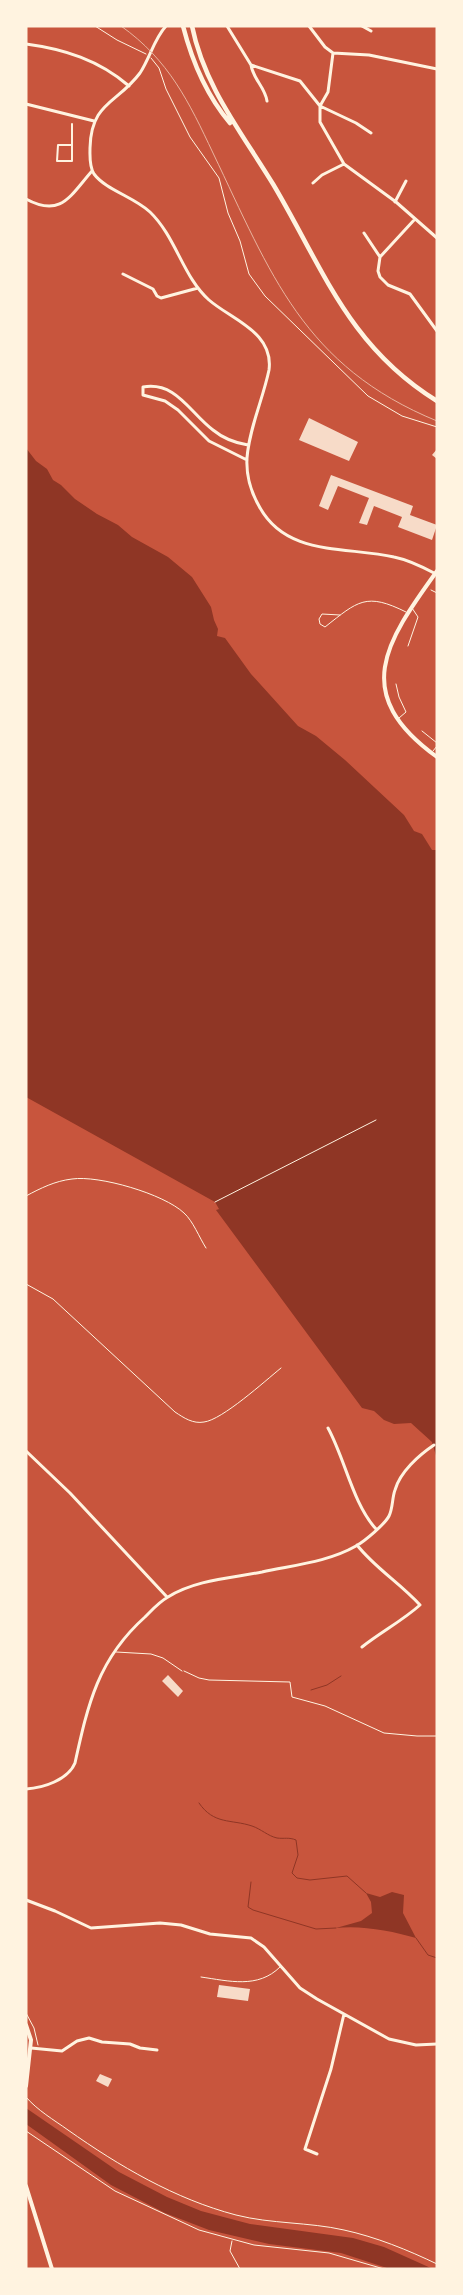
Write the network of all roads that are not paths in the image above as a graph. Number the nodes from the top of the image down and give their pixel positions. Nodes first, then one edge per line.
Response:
1 (183, 26) edge
2 (192, 26) edge
3 (227, 26) edge
4 (309, 26) edge
5 (362, 26) edge
6 (164, 27) edge
7 (371, 31) dead end
8 (26, 44) edge
9 (333, 53) junction
10 (251, 65) junction
11 (437, 68) edge
12 (128, 86) junction
13 (267, 101) dead end
14 (26, 104) edge
15 (320, 106) junction
16 (94, 122) junction
17 (72, 124) dead end
18 (370, 133) dead end
19 (239, 134) junction
20 (72, 145) junction
21 (344, 164) junction
22 (92, 171) junction
23 (406, 182) dead end
24 (313, 183) dead end
25 (26, 199) edge
26 (395, 202) junction
27 (415, 219) junction
28 (364, 234) dead end
29 (437, 238) edge
30 (380, 257) junction
31 (123, 274) dead end
32 (198, 288) junction
33 (437, 331) edge
34 (437, 401) edge
35 (248, 445) junction
36 (247, 460) junction
37 (436, 573) edge
38 (412, 608) junction
39 (409, 613) junction
40 (340, 615) junction
41 (408, 646) dead end
42 (396, 684) dead end
43 (397, 720) junction
44 (422, 731) dead end
45 (437, 744) edge
46 (432, 753) junction
47 (437, 757) edge
48 (26, 1196) edge
49 (206, 1248) dead end
50 (26, 1284) edge
51 (280, 1368) dead end
52 (328, 1428) dead end
53 (434, 1445) dead end
54 (26, 1451) edge
55 (376, 1528) junction
56 (357, 1545) junction
57 (167, 1597) junction
58 (362, 1647) dead end
59 (113, 1651) junction
60 (182, 1670) road end
61 (26, 1789) edge
62 (26, 1900) edge
63 (281, 1966) junction
64 (201, 1977) dead end
65 (344, 2014) junction
66 (26, 2025) edge
67 (437, 2044) edge
68 (31, 2048) junction
69 (157, 2050) dead end
70 (26, 2086) edge
71 (317, 2154) dead end
72 (26, 2186) edge
73 (52, 2269) edge

1 - 19 main road
2 - 19 main road
3 - 10 street
4 - 9 street
5 - 7 street
6 - 12 street
8 - 12 street
9 - 11 street
9 - 15 street
10 - 13 street
10 - 15 street
12 - 16 street
14 - 16 street
15 - 18 street
15 - 21 street
16 - 22 street
17 - 20 street
19 - 34 main road
20 - 20 street
21 - 24 street
21 - 26 street
22 - 25 street
22 - 32 street
23 - 26 street
26 - 27 street
27 - 29 street
27 - 30 street
28 - 30 street
30 - 33 street
31 - 32 street
32 - 35 street
35 - 36 street
35 - 36 street
36 - 37 street
37 - 38 street
38 - 39 street
38 - 41 lane
39 - 40 lane
39 - 43 street
40 - 40 lane
42 - 43 lane
43 - 46 street
44 - 45 lane
45 - 46 lane
46 - 47 street
48 - 49 lane
50 - 51 lane
52 - 55 street
53 - 55 street
54 - 57 street
55 - 56 street
56 - 57 street
56 - 58 street
57 - 59 street
59 - 60 lane
59 - 61 street
62 - 63 street
63 - 64 lane
63 - 65 street
65 - 67 street
65 - 71 street
66 - 68 street
68 - 69 street
68 - 70 street
72 - 73 street

